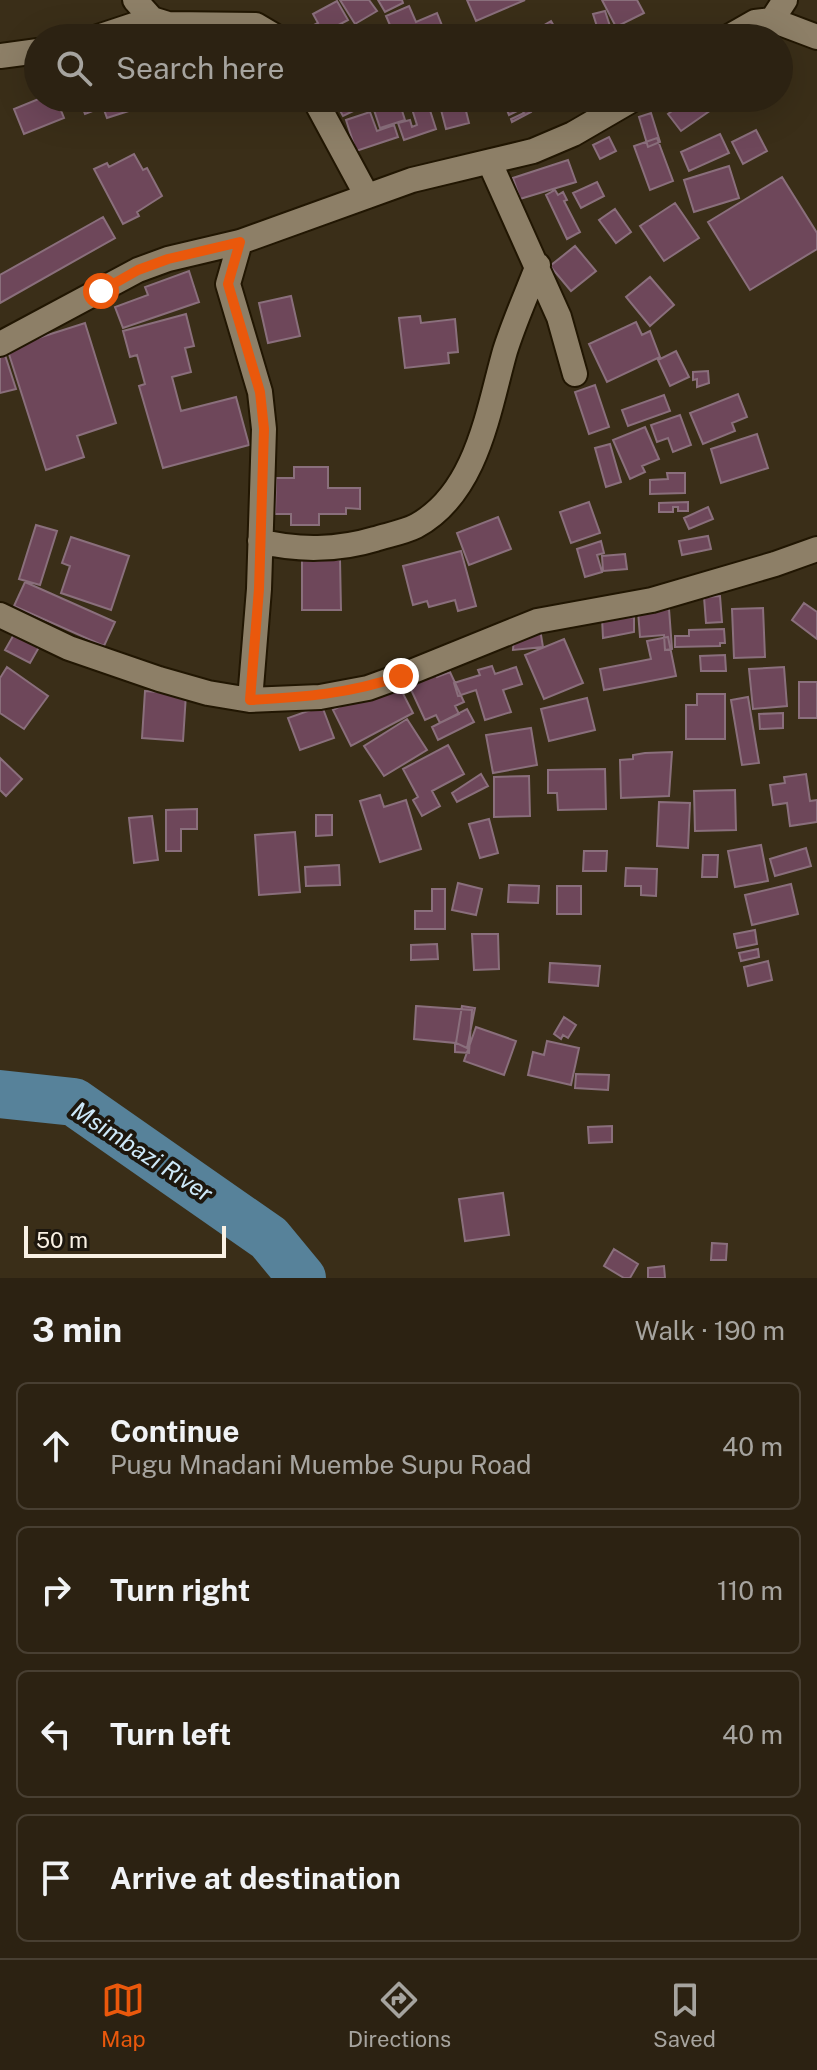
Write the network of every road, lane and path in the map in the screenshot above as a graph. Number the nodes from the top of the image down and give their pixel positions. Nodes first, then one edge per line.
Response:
1 (135, 0) edge
2 (779, 10) edge
3 (152, 19) junction
4 (137, 24) edge
5 (168, 24) edge
6 (752, 24) edge
7 (817, 37) edge
8 (24, 53) edge
9 (0, 56) edge
10 (322, 112) edge
11 (611, 112) edge
12 (490, 163) junction
13 (367, 196) junction
14 (240, 242) junction
15 (538, 265) junction
16 (0, 344) edge
17 (575, 374) dead end
18 (260, 541) junction
19 (817, 549) edge
20 (0, 615) edge
21 (250, 700) junction

1 - 3 street
2 - 6 street
2 - 7 street
3 - 4 street
3 - 5 street
8 - 9 street
10 - 13 street
11 - 12 street
12 - 13 street
12 - 15 street
13 - 14 street
14 - 16 street
14 - 18 street
15 - 17 street
15 - 18 street
18 - 21 street
19 - 21 street
20 - 21 street

